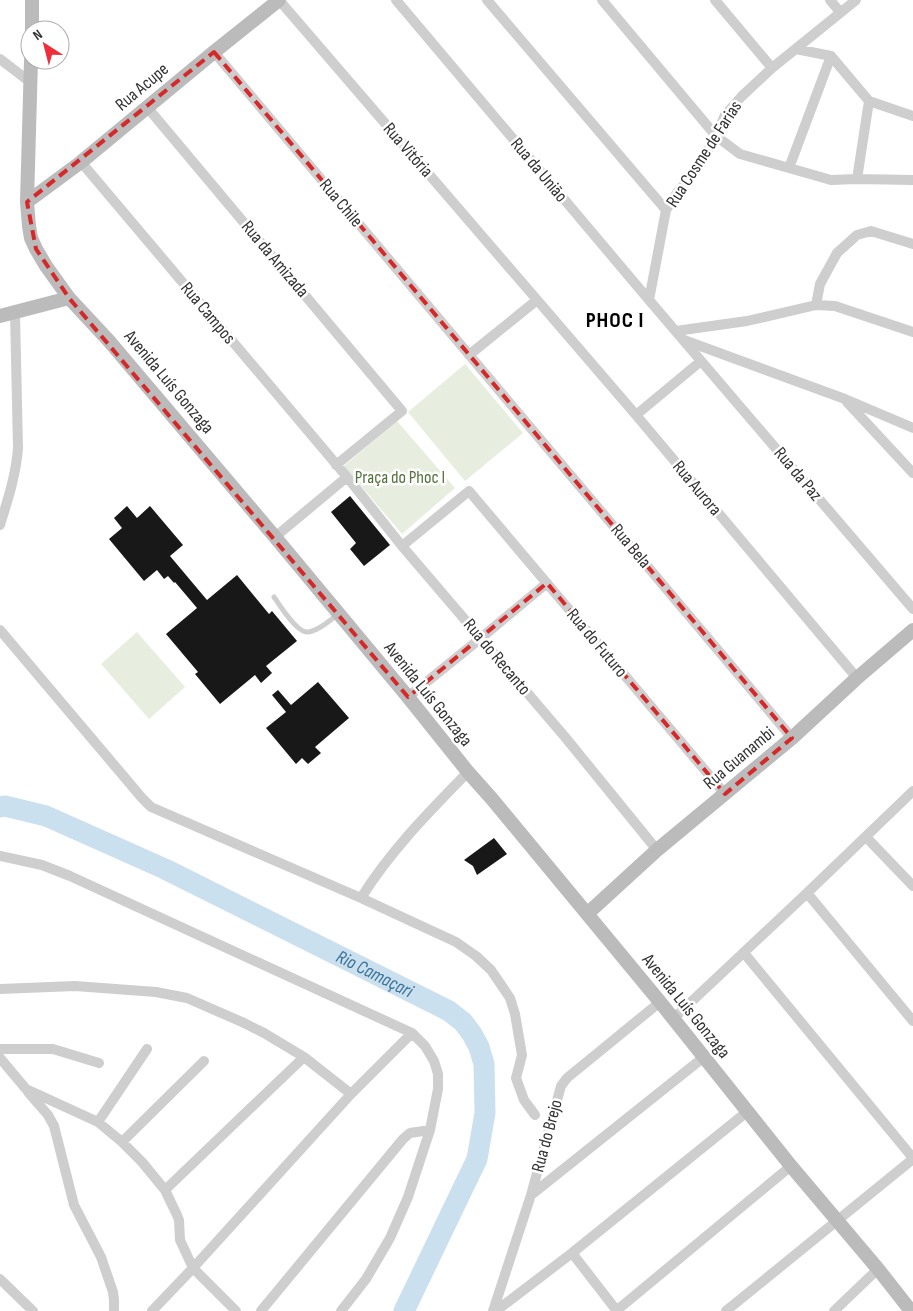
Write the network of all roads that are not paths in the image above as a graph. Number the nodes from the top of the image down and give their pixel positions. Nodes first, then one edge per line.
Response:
1 (32, 0) edge
2 (279, 0) edge
3 (396, 0) edge
4 (487, 0) edge
5 (602, 0) edge
6 (715, 0) edge
7 (830, 0) edge
8 (856, 0) edge
9 (840, 12) junction
10 (32, 20) edge
11 (796, 49) junction
12 (214, 52) junction
13 (831, 56) junction
14 (0, 59) edge
15 (772, 68) junction
16 (31, 70) edge
17 (30, 82) junction
18 (868, 101) junction
19 (147, 107) junction
20 (913, 116) edge
21 (716, 136) junction
22 (81, 162) junction
23 (789, 168) junction
24 (858, 179) junction
25 (913, 180) edge
26 (27, 202) junction
27 (666, 210) junction
28 (913, 244) edge
29 (69, 298) junction
30 (537, 300) junction
31 (649, 300) junction
32 (816, 304) junction
33 (15, 313) junction
34 (0, 316) edge
35 (676, 331) junction
36 (913, 332) edge
37 (683, 339) junction
38 (469, 355) junction
39 (701, 360) junction
40 (844, 399) junction
41 (636, 414) junction
42 (913, 428) edge
43 (336, 465) junction
44 (913, 473) edge
45 (347, 478) junction
46 (0, 525) edge
47 (275, 537) junction
48 (402, 546) junction
49 (547, 583) junction
50 (274, 597) dead end
51 (913, 609) edge
52 (339, 614) junction
53 (0, 630) edge
54 (913, 630) edge
55 (481, 638) junction
56 (857, 678) junction
57 (408, 697) junction
58 (792, 738) junction
59 (468, 772) junction
60 (913, 791) edge
61 (725, 794) junction
62 (866, 837) junction
63 (657, 850) junction
64 (0, 856) edge
65 (913, 886) edge
66 (807, 894) junction
67 (361, 898) junction
68 (587, 914) junction
69 (744, 953) junction
70 (0, 989) edge
71 (660, 1002) junction
72 (673, 1019) junction
73 (913, 1021) edge
74 (412, 1033) junction
75 (0, 1049) edge
76 (147, 1049) dead end
77 (304, 1057) junction
78 (0, 1058) edge
79 (704, 1058) junction
80 (204, 1061) dead end
81 (100, 1062) dead end
82 (26, 1089) junction
83 (351, 1094) junction
84 (748, 1111) junction
85 (535, 1116) dead end
86 (98, 1122) junction
87 (430, 1130) junction
88 (122, 1142) junction
89 (913, 1159) edge
90 (791, 1166) junction
91 (164, 1190) junction
92 (531, 1195) junction
93 (838, 1220) junction
94 (572, 1253) junction
95 (193, 1268) junction
96 (878, 1268) junction
97 (0, 1279) edge
98 (34, 1311) edge
99 (114, 1311) edge
100 (152, 1311) edge
101 (236, 1311) edge
102 (261, 1311) edge
103 (341, 1311) edge
104 (494, 1311) edge
105 (617, 1311) edge
106 (726, 1311) edge
107 (834, 1311) edge
108 (911, 1311) edge

1 - 10 street
2 - 12 street, Rua Acupe
2 - 30 street, Rua Vitória
3 - 31 street, Rua da União
4 - 27 street
5 - 21 street
6 - 15 street
7 - 9 street
8 - 9 street, Rua Cosme de Farias
9 - 11 street, Rua Cosme de Farias
11 - 13 street
11 - 15 street, Rua Cosme de Farias
12 - 19 street, Rua Acupe
12 - 38 street, Rua Chile
13 - 18 street
13 - 23 street
14 - 17 street
15 - 21 street, Rua Cosme de Farias
16 - 17 street, Avenida Luís Gonzaga
17 - 26 street, Avenida Luís Gonzaga
18 - 20 street
18 - 24 street
19 - 22 street, Rua Acupe
19 - 43 street, Rua da Amizada
21 - 23 street
21 - 27 street, Rua Cosme de Farias
22 - 26 street, Rua Acupe
22 - 43 street, Rua Campos
23 - 24 street
24 - 25 street
26 - 29 street, Avenida Luís Gonzaga
27 - 31 street, Rua Cosme de Farias
28 - 32 street
29 - 33 street
29 - 47 street, Avenida Luís Gonzaga
30 - 38 street
30 - 41 street, Rua Aurora
31 - 35 street, Rua da União
32 - 35 street
32 - 36 street
33 - 34 street
33 - 46 street
35 - 37 street, Rua da União
37 - 39 street, Rua da Paz
37 - 40 street
38 - 58 street, Rua Bela
39 - 41 street
39 - 51 street, Rua da Paz
40 - 42 street
40 - 44 street
41 - 56 street, Rua Aurora
43 - 45 street, Rua do Recanto
45 - 47 street
45 - 48 street, Rua do Recanto
47 - 52 street, Avenida Luís Gonzaga
48 - 49 street, Rua do Futuro
48 - 55 street, Rua do Recanto
49 - 55 street
49 - 61 street, Rua do Futuro
50 - 52 lane
52 - 57 street, Avenida Luís Gonzaga
53 - 67 street
54 - 56 street, Rua Guanambi
55 - 57 street
55 - 63 street, Rua do Recanto
56 - 58 street, Rua Guanambi
57 - 59 street, Avenida Luís Gonzaga
58 - 61 street, Rua Guanambi
59 - 67 street
59 - 68 street, Avenida Luís Gonzaga
60 - 62 street
61 - 63 street, Rua Guanambi
62 - 65 street
62 - 66 street
63 - 68 street, Rua Guanambi
64 - 74 street
66 - 69 street
66 - 73 street
67 - 85 street
68 - 71 street, Avenida Luís Gonzaga
69 - 72 street
69 - 89 street
70 - 77 street
71 - 72 street, Avenida Luís Gonzaga
71 - 92 street, Rua do Brejo
72 - 79 street, Avenida Luís Gonzaga
74 - 83 street
74 - 87 street
75 - 81 street
76 - 86 street
77 - 83 street
77 - 91 street
78 - 82 street
79 - 84 street, Avenida Luís Gonzaga
79 - 92 street
80 - 88 street
82 - 86 street
82 - 99 street
83 - 95 street
84 - 90 street, Avenida Luís Gonzaga
84 - 94 street
86 - 88 street
87 - 102 street
87 - 103 street
88 - 91 street
89 - 93 street
90 - 93 street, Avenida Luís Gonzaga
90 - 105 street
91 - 95 street
92 - 104 street, Rua do Brejo
93 - 96 street, Avenida Luís Gonzaga
93 - 106 street
94 - 104 street
94 - 105 street
95 - 100 street
95 - 101 street
96 - 107 street
96 - 108 street, Avenida Luís Gonzaga
97 - 98 street

